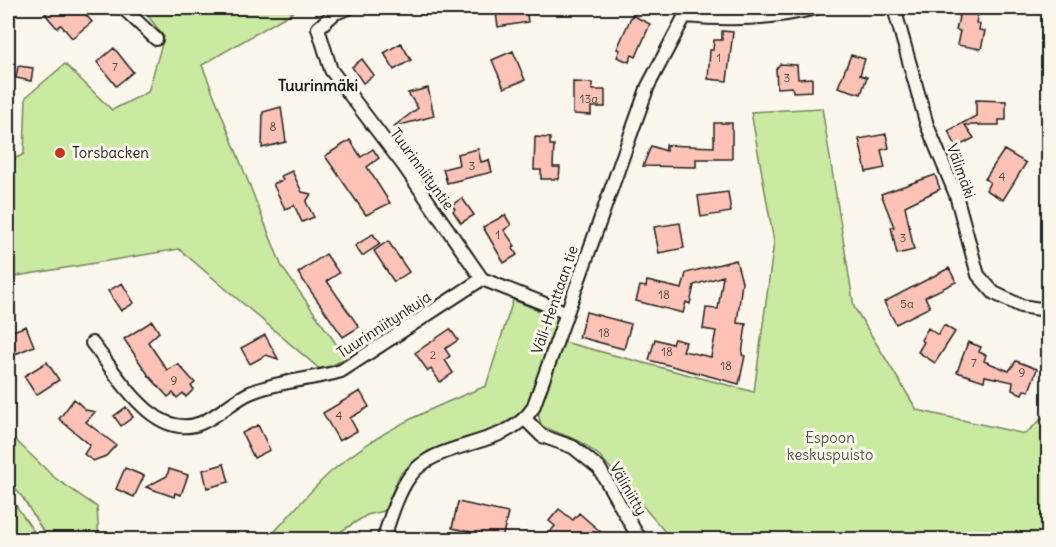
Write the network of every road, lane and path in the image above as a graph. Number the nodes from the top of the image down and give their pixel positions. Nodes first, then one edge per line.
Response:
1 (123, 8) edge
2 (349, 8) edge
3 (816, 8) edge
4 (894, 8) edge
5 (687, 12) edge
6 (156, 39) dead end
7 (482, 279) junction
8 (1040, 309) dead end
9 (565, 312) junction
10 (92, 343) dead end
11 (525, 419) junction
12 (383, 540) edge
13 (642, 540) edge

1 - 6 street
2 - 7 street, Tuurinniityntie
3 - 5 street
4 - 8 street, Välimäki
5 - 9 street, Väli-Henttaan tie
7 - 9 street
7 - 10 street, Tuurinniitynkuja
9 - 11 street, Väli-Henttaan tie
11 - 12 street
11 - 13 street, Väliniitty

